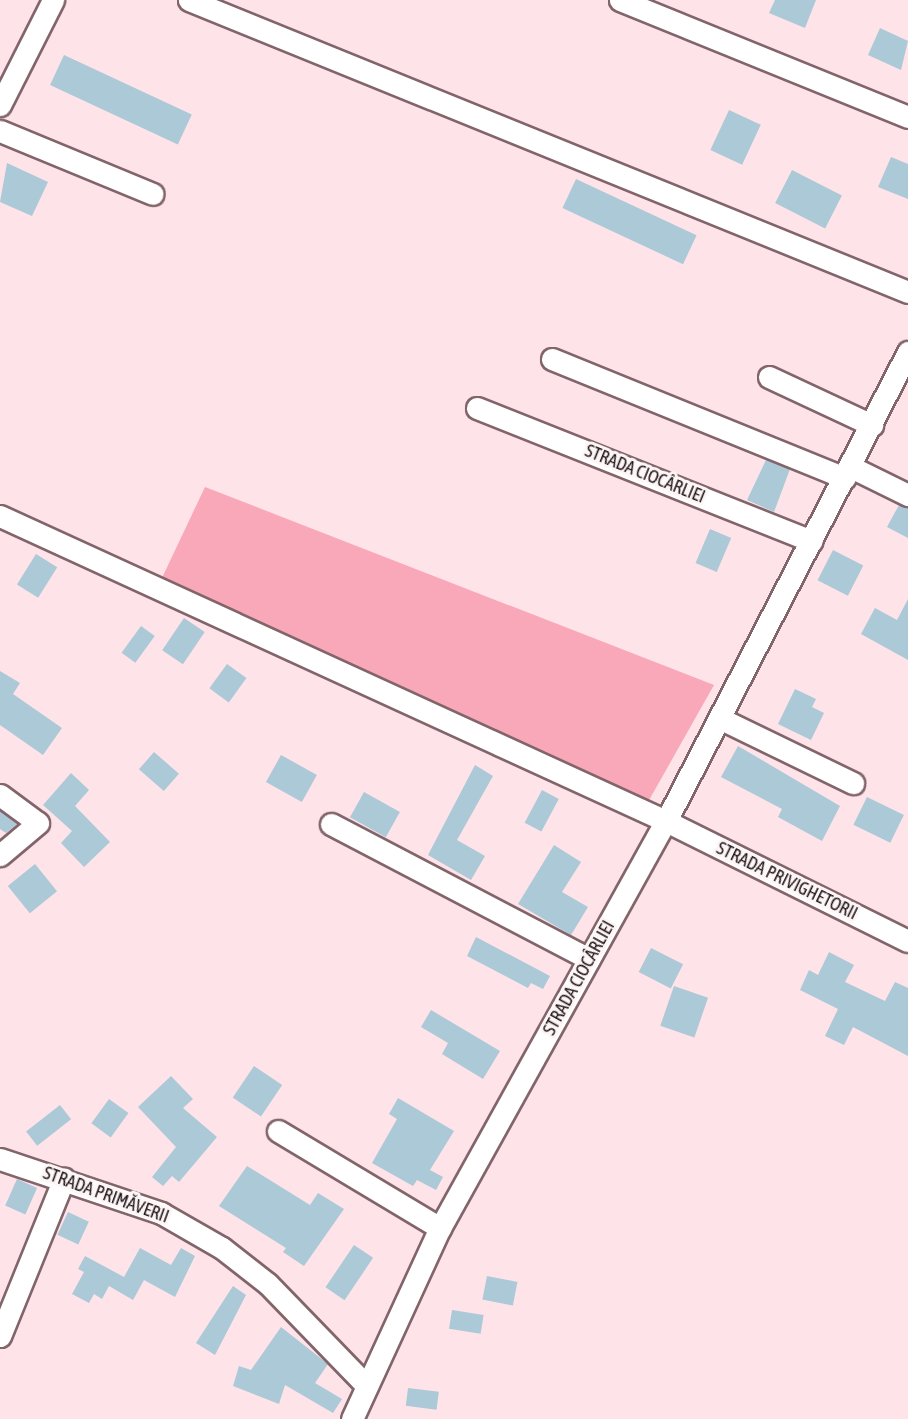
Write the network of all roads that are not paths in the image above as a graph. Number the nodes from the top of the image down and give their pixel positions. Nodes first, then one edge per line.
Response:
1 (53, 0) edge
2 (189, 0) edge
3 (620, 0) edge
4 (0, 105) edge
5 (908, 117) edge
6 (0, 131) edge
7 (153, 194) dead end
8 (908, 292) edge
9 (908, 352) edge
10 (552, 359) dead end
11 (769, 377) dead end
12 (477, 408) dead end
13 (872, 425) junction
14 (848, 473) junction
15 (908, 495) edge
16 (0, 516) edge
17 (812, 541) junction
18 (721, 719) junction
19 (853, 783) dead end
20 (0, 795) edge
21 (666, 821) junction
22 (331, 824) dead end
23 (0, 855) edge
24 (908, 941) edge
25 (589, 960) junction
26 (278, 1131) dead end
27 (0, 1159) edge
28 (64, 1178) junction
29 (440, 1228) junction
30 (0, 1336) edge
31 (367, 1386) junction
32 (352, 1419) edge

1 - 4 street
2 - 8 street
3 - 5 street
6 - 7 street
9 - 13 street, STRADA CIOCÂRLIEI
10 - 14 street
11 - 13 street
12 - 17 street, STRADA CIOCÂRLIEI
13 - 14 street, STRADA CIOCÂRLIEI
14 - 15 street
14 - 17 street, STRADA CIOCÂRLIEI
16 - 21 street, STRADA PRIVIGHETORII
17 - 18 street, STRADA CIOCÂRLIEI
18 - 19 street
18 - 21 street, STRADA CIOCÂRLIEI
20 - 23 street
21 - 24 street, STRADA PRIVIGHETORII
21 - 25 street, STRADA CIOCÂRLIEI
22 - 25 street
25 - 29 street, STRADA CIOCÂRLIEI
26 - 29 street
27 - 28 street, STRADA PRIMĂVERII
28 - 30 street
28 - 31 street, STRADA PRIMĂVERII
29 - 31 street, STRADA CIOCÂRLIEI
31 - 32 street, STRADA CIOCÂRLIEI

